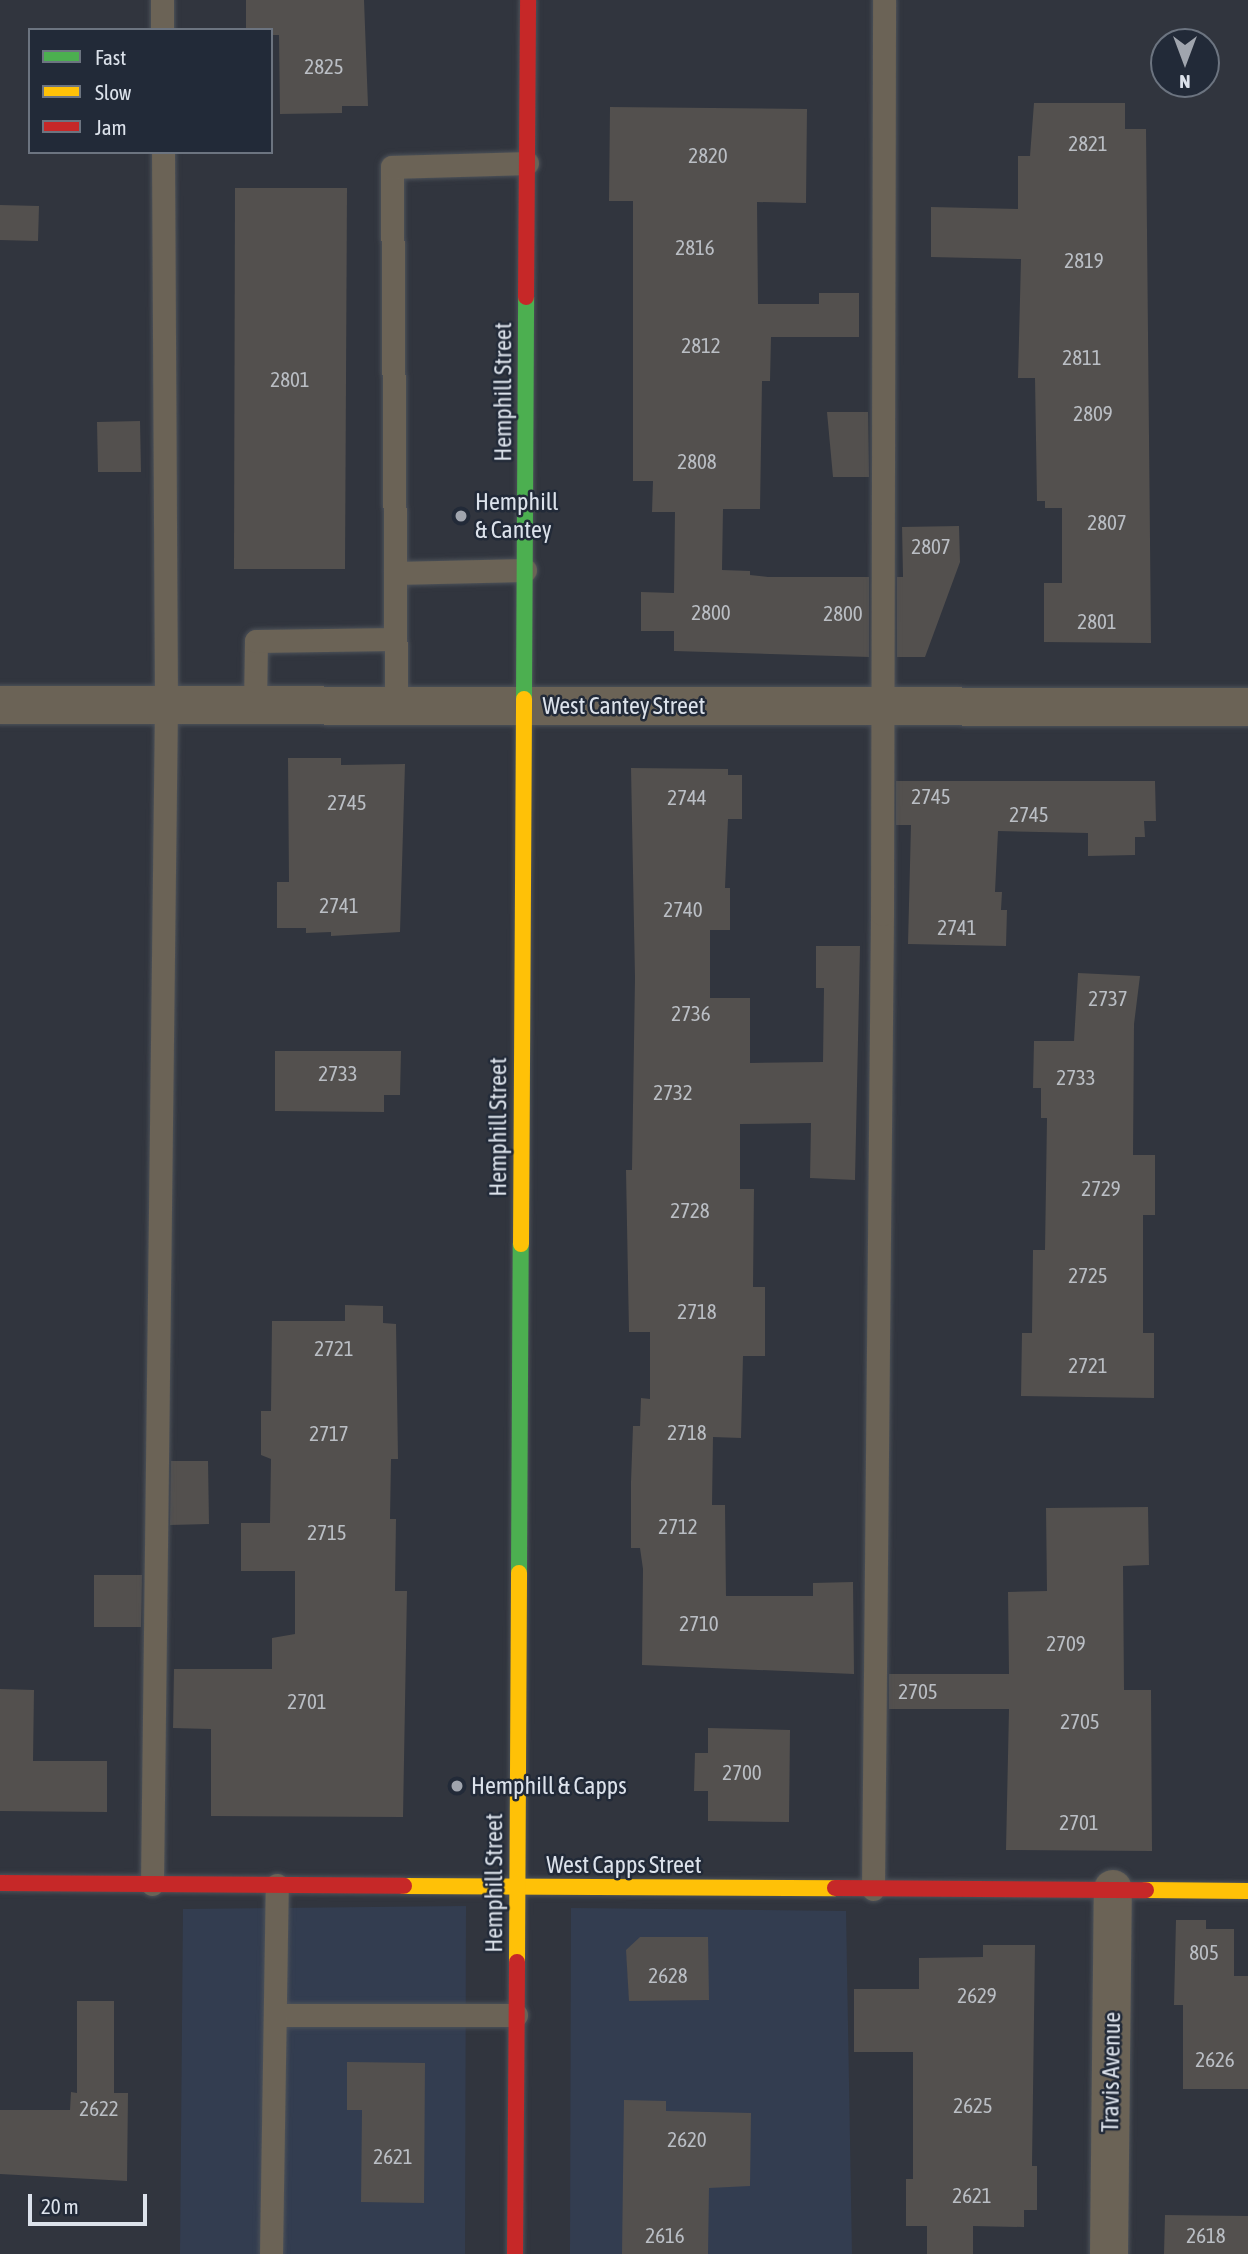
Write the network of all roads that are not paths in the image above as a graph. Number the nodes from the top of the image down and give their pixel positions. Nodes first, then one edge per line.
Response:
1 (162, 0) edge
2 (528, 0) edge
3 (884, 0) edge
4 (162, 28) edge
5 (163, 154) edge
6 (527, 163) junction
7 (525, 570) junction
8 (395, 573) junction
9 (395, 639) junction
10 (0, 705) edge
11 (166, 705) junction
12 (255, 705) junction
13 (396, 706) junction
14 (524, 706) junction
15 (880, 706) junction
16 (1248, 707) edge
17 (0, 1883) edge
18 (152, 1884) junction
19 (277, 1885) junction
20 (517, 1887) junction
21 (873, 1889) junction
22 (1113, 1889) junction
23 (1248, 1891) edge
24 (275, 2015) junction
25 (516, 2015) junction
26 (271, 2254) edge
27 (515, 2254) edge
28 (1109, 2254) edge

1 - 4 lane
2 - 6 main road, Hemphill Street
3 - 15 lane
5 - 11 lane
6 - 7 main road, Hemphill Street
6 - 8 lane
7 - 8 lane
7 - 14 main road, Hemphill Street
8 - 9 lane
9 - 12 lane
9 - 13 lane
10 - 11 street, West Cantey Street
11 - 12 street, West Cantey Street
11 - 18 lane
12 - 13 street, West Cantey Street
13 - 14 street, West Cantey Street
14 - 15 street, West Cantey Street
14 - 20 main road, Hemphill Street
15 - 16 street, West Cantey Street
15 - 21 lane
17 - 18 main road, West Capps Street
18 - 19 main road, West Capps Street
19 - 20 main road, West Capps Street
19 - 24 lane
20 - 21 main road, West Capps Street
20 - 25 main road, Hemphill Street
21 - 22 main road, West Capps Street
22 - 23 main road, West Capps Street
22 - 28 street, Travis Avenue
24 - 25 lane
24 - 26 lane
25 - 27 main road, Hemphill Street

